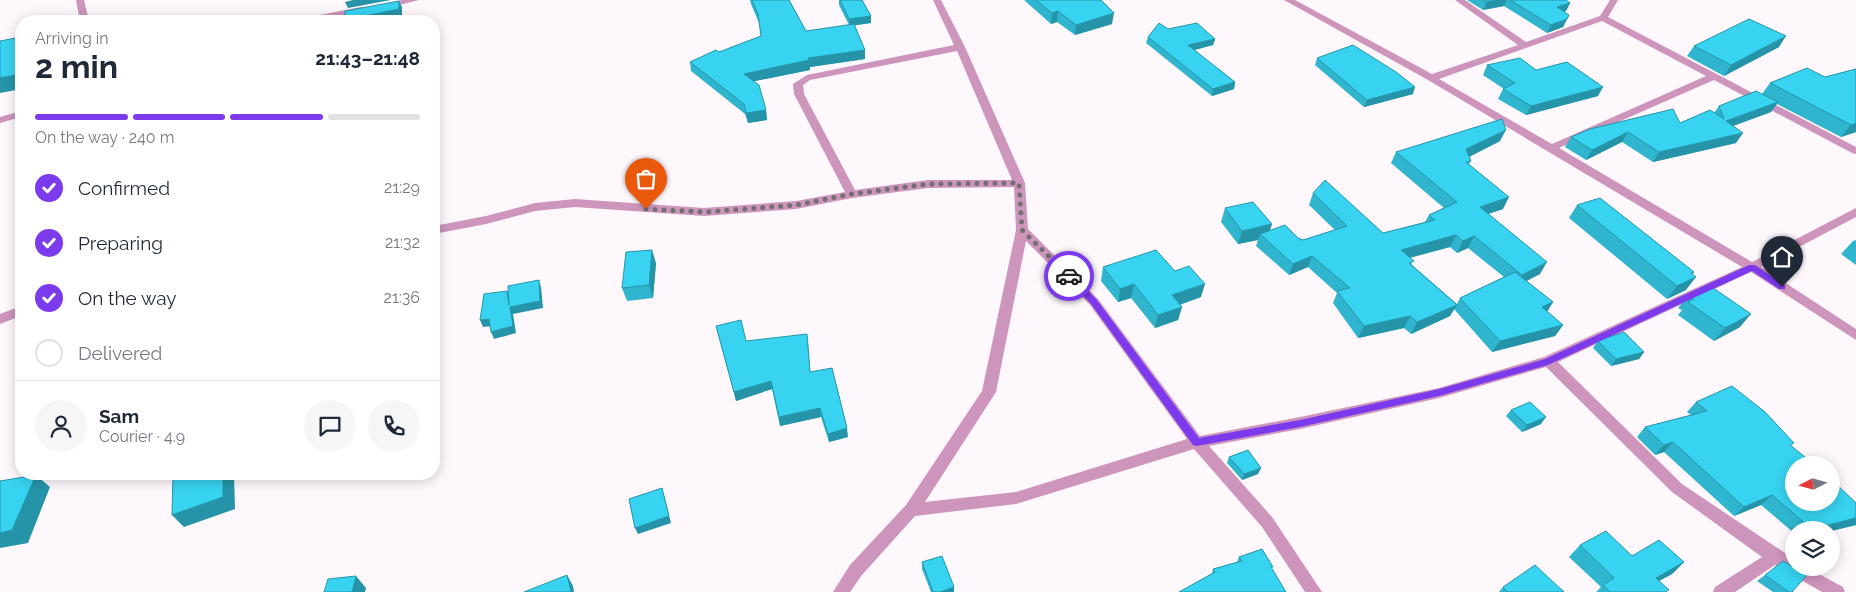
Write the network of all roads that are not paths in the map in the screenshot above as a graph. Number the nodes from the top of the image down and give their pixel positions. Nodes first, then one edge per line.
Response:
1 (80, 0) edge
2 (415, 0) edge
3 (937, 0) edge
4 (1288, 0) edge
5 (1459, 0) edge
6 (1614, 0) edge
7 (84, 15) edge
8 (336, 15) edge
9 (1603, 18) junction
10 (1526, 46) junction
11 (960, 47) junction
12 (1712, 77) junction
13 (1431, 78) junction
14 (15, 116) edge
15 (0, 120) edge
16 (1551, 148) junction
17 (1856, 151) edge
18 (1019, 183) junction
19 (852, 194) junction
20 (1856, 212) edge
21 (440, 229) edge
22 (1022, 230) junction
23 (1752, 267) junction
24 (15, 314) edge
25 (0, 320) edge
26 (1856, 335) edge
27 (1548, 361) junction
28 (1197, 442) junction
29 (911, 510) junction
30 (1775, 557) junction
31 (841, 592) edge
32 (1314, 592) edge
33 (1721, 592) edge
34 (1836, 592) edge

1 - 7 street
2 - 8 street
3 - 11 street
4 - 13 street
5 - 10 street
6 - 9 street
9 - 10 street
9 - 12 street
10 - 13 street
11 - 18 street
11 - 19 street
12 - 16 street
12 - 17 street
13 - 16 street
14 - 15 street
16 - 23 street
18 - 19 street
18 - 22 street
19 - 21 street
20 - 23 street
22 - 28 street
22 - 29 street
23 - 26 street
23 - 27 street
24 - 25 street
27 - 28 street
27 - 30 street
28 - 29 street
28 - 32 street
29 - 31 street
30 - 33 street
30 - 34 street

